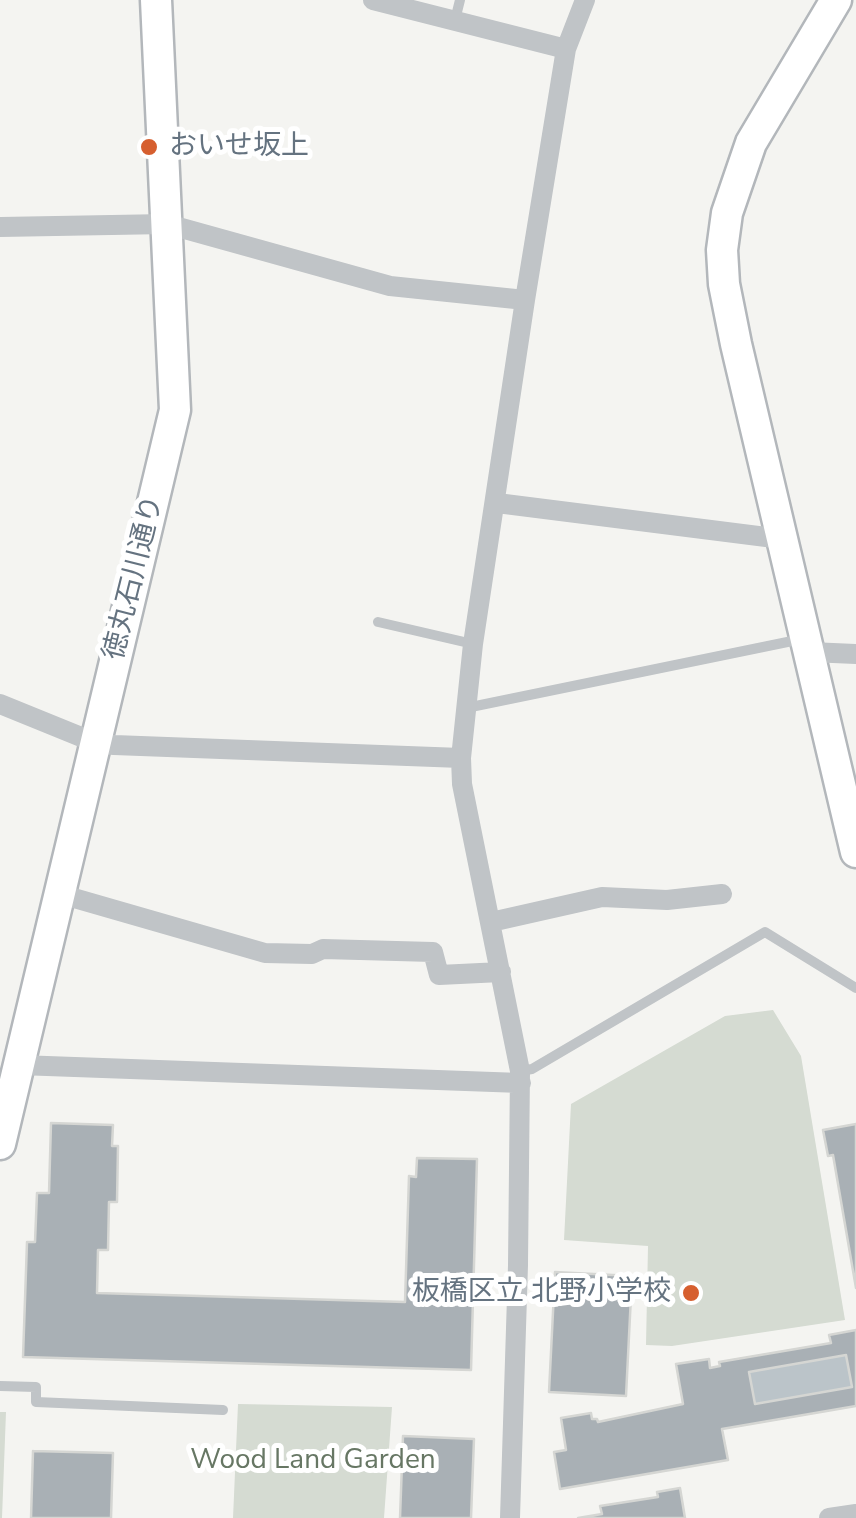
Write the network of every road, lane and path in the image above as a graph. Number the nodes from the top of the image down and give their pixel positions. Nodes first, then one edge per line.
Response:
1 (156, 0) edge
2 (373, 0) edge
3 (460, 0) edge
4 (584, 0) edge
5 (836, 0) edge
6 (454, 21) junction
7 (566, 49) junction
8 (167, 224) junction
9 (0, 228) edge
10 (525, 300) junction
11 (497, 503) junction
12 (782, 539) junction
13 (378, 622) dead end
14 (473, 644) junction
15 (808, 645) junction
16 (856, 654) edge
17 (0, 704) edge
18 (465, 708) junction
19 (96, 743) junction
20 (461, 758) junction
21 (856, 852) edge
22 (60, 894) junction
23 (722, 894) dead end
24 (491, 922) junction
25 (501, 972) junction
26 (856, 988) edge
27 (20, 1064) junction
28 (520, 1077) junction
29 (0, 1144) edge
30 (0, 1386) edge
31 (223, 1410) dead end
32 (856, 1514) edge
33 (510, 1518) edge
34 (829, 1518) edge

1 - 8 street, 徳丸石川通り
2 - 6 street
3 - 6 lane
4 - 7 street
5 - 12 street
6 - 7 street
7 - 10 street
8 - 9 street
8 - 10 street
8 - 19 street, 徳丸石川通り
10 - 11 street
11 - 12 street
11 - 14 street
12 - 15 street
13 - 14 lane
14 - 18 street
15 - 16 street
15 - 18 lane
15 - 21 street
17 - 19 street
18 - 20 street
19 - 20 street
19 - 22 street, 徳丸石川通り
20 - 24 street
22 - 25 street
22 - 27 street, 徳丸石川通り
23 - 24 street
24 - 25 street
25 - 28 street
26 - 28 lane
27 - 28 street
27 - 29 street, 徳丸石川通り
28 - 33 street
30 - 31 lane
32 - 34 street

